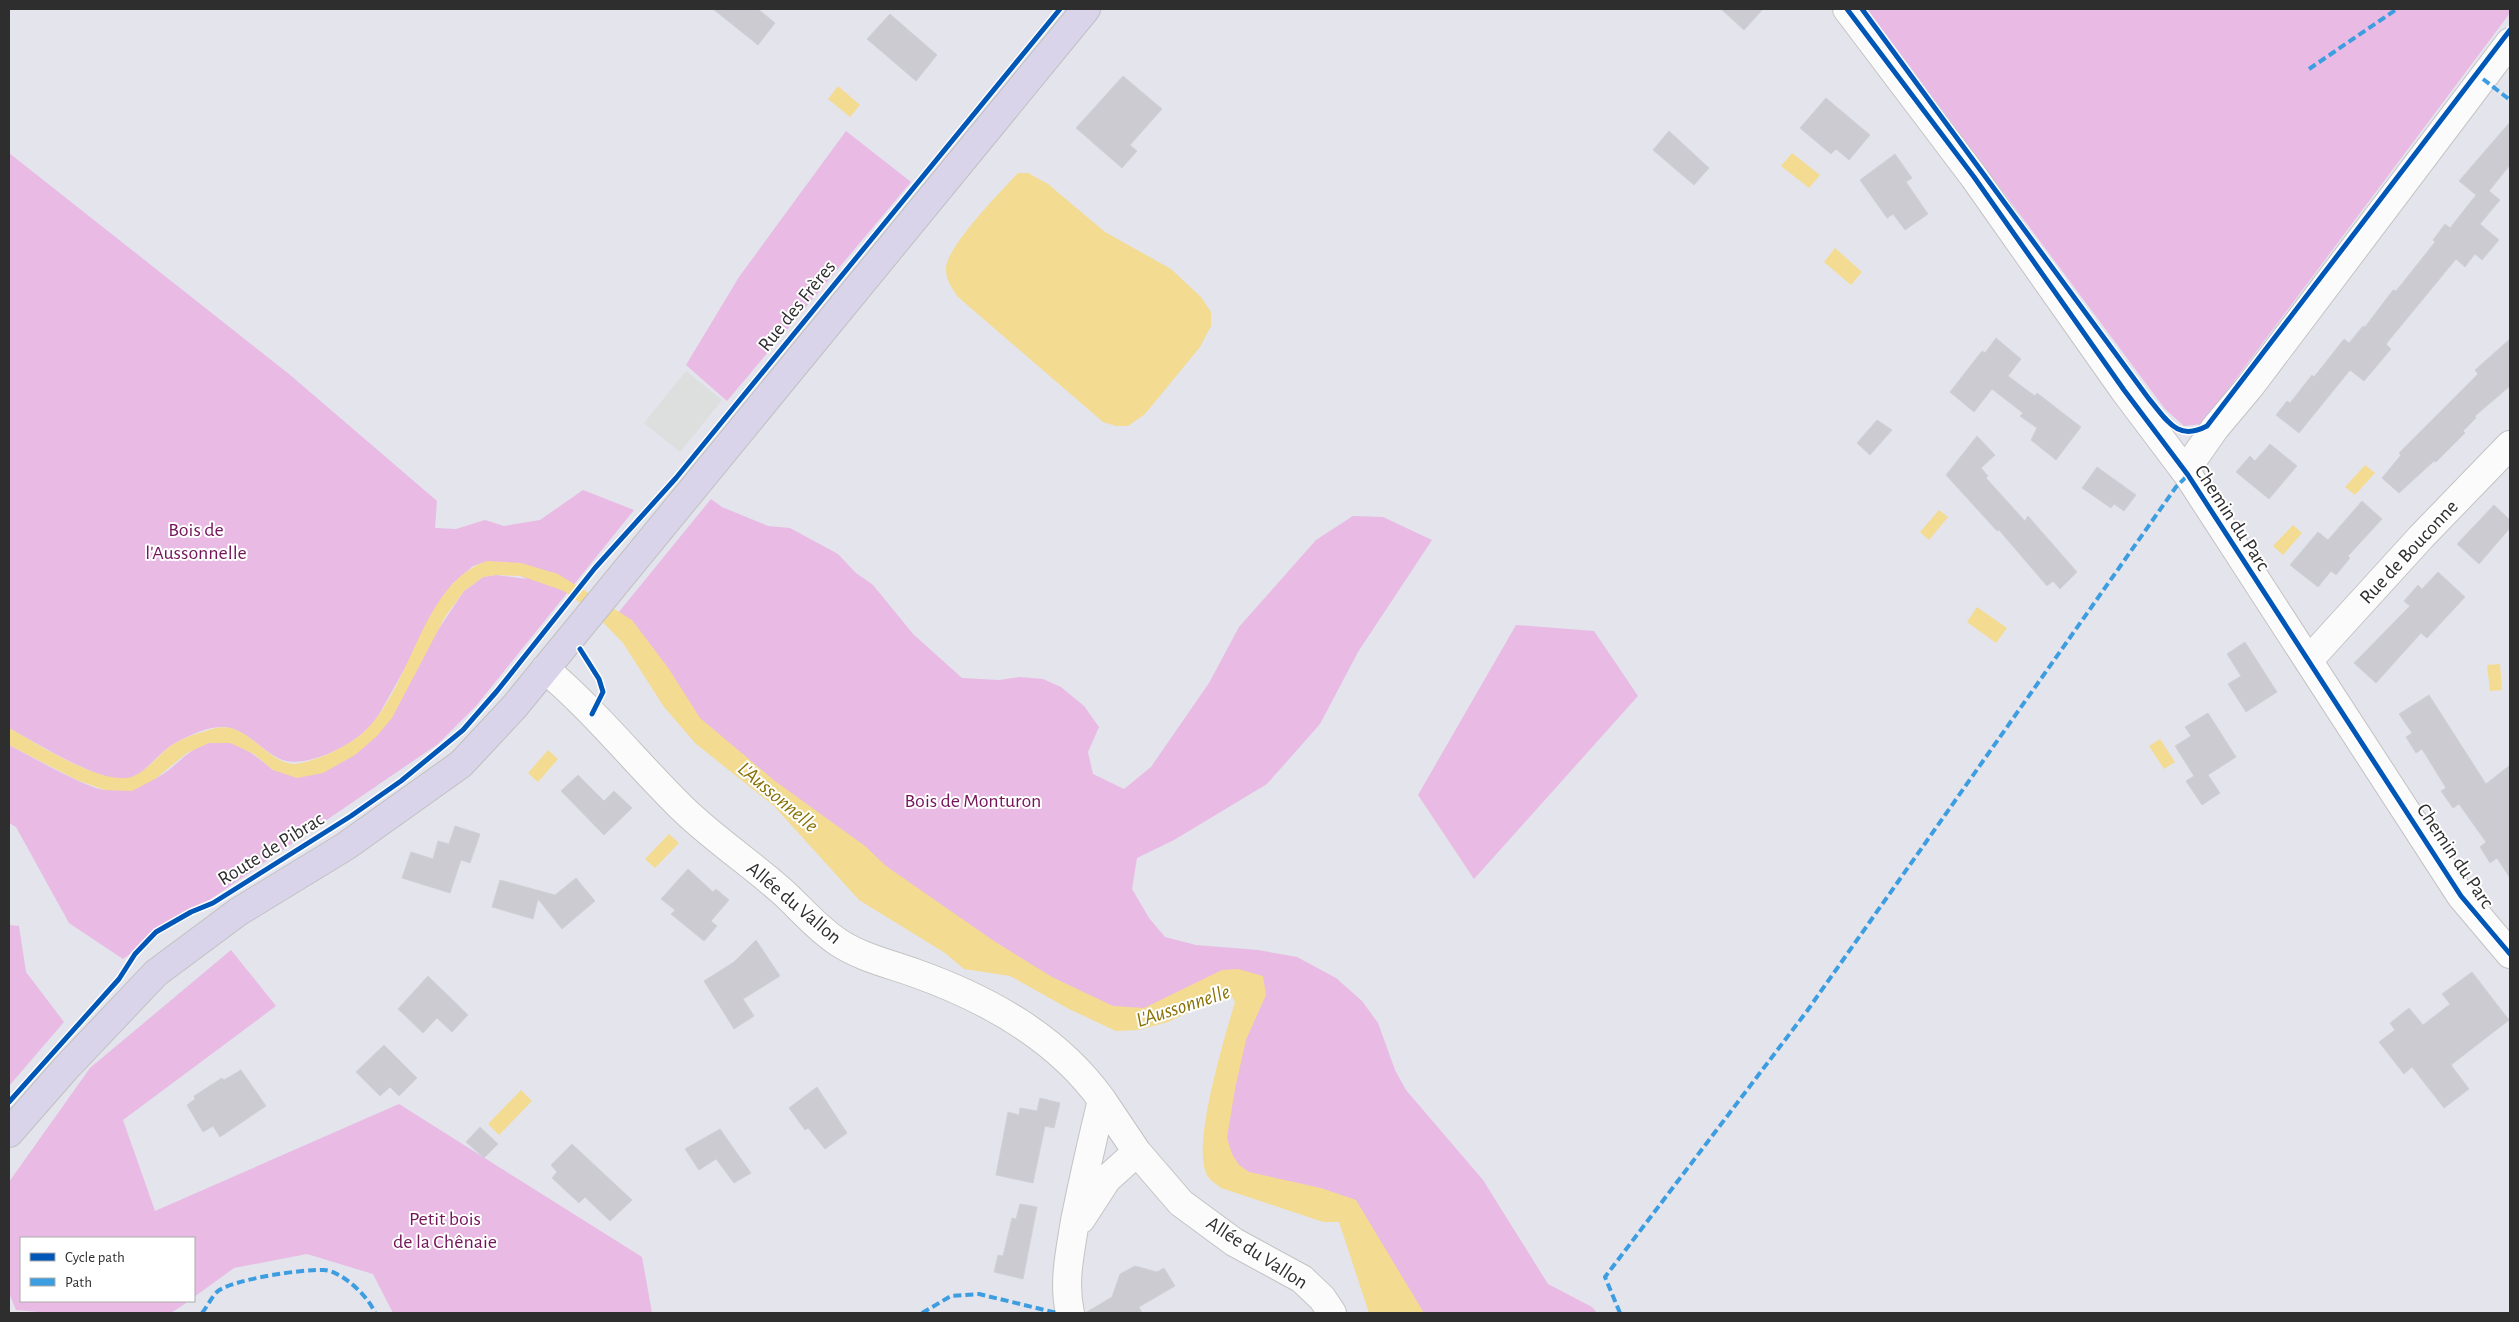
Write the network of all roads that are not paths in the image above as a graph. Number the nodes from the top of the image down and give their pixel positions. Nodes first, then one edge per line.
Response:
1 (1086, 9) edge
2 (1847, 9) edge
3 (2510, 42) edge
4 (2215, 428) junction
5 (2164, 443) junction
6 (2510, 445) edge
7 (2185, 472) junction
8 (2309, 660) junction
9 (545, 669) junction
10 (2510, 954) edge
11 (1102, 1100) junction
12 (9, 1133) edge
13 (1137, 1152) junction
14 (1074, 1231) junction
15 (1070, 1313) edge
16 (1332, 1313) edge

1 - 9 main road, Rue des Frères
2 - 5 street, Chemin du Parc
3 - 4 street
4 - 5 street
4 - 7 street
5 - 7 street, Chemin du Parc
6 - 8 street, Rue de Bouconne
7 - 8 street, Chemin du Parc
8 - 10 street, Chemin du Parc
9 - 11 street, Allée du Vallon
9 - 12 main road, Route de Pibrac
11 - 13 street, Allée du Vallon
11 - 14 street
13 - 14 street
13 - 16 street, Allée du Vallon
14 - 15 street

